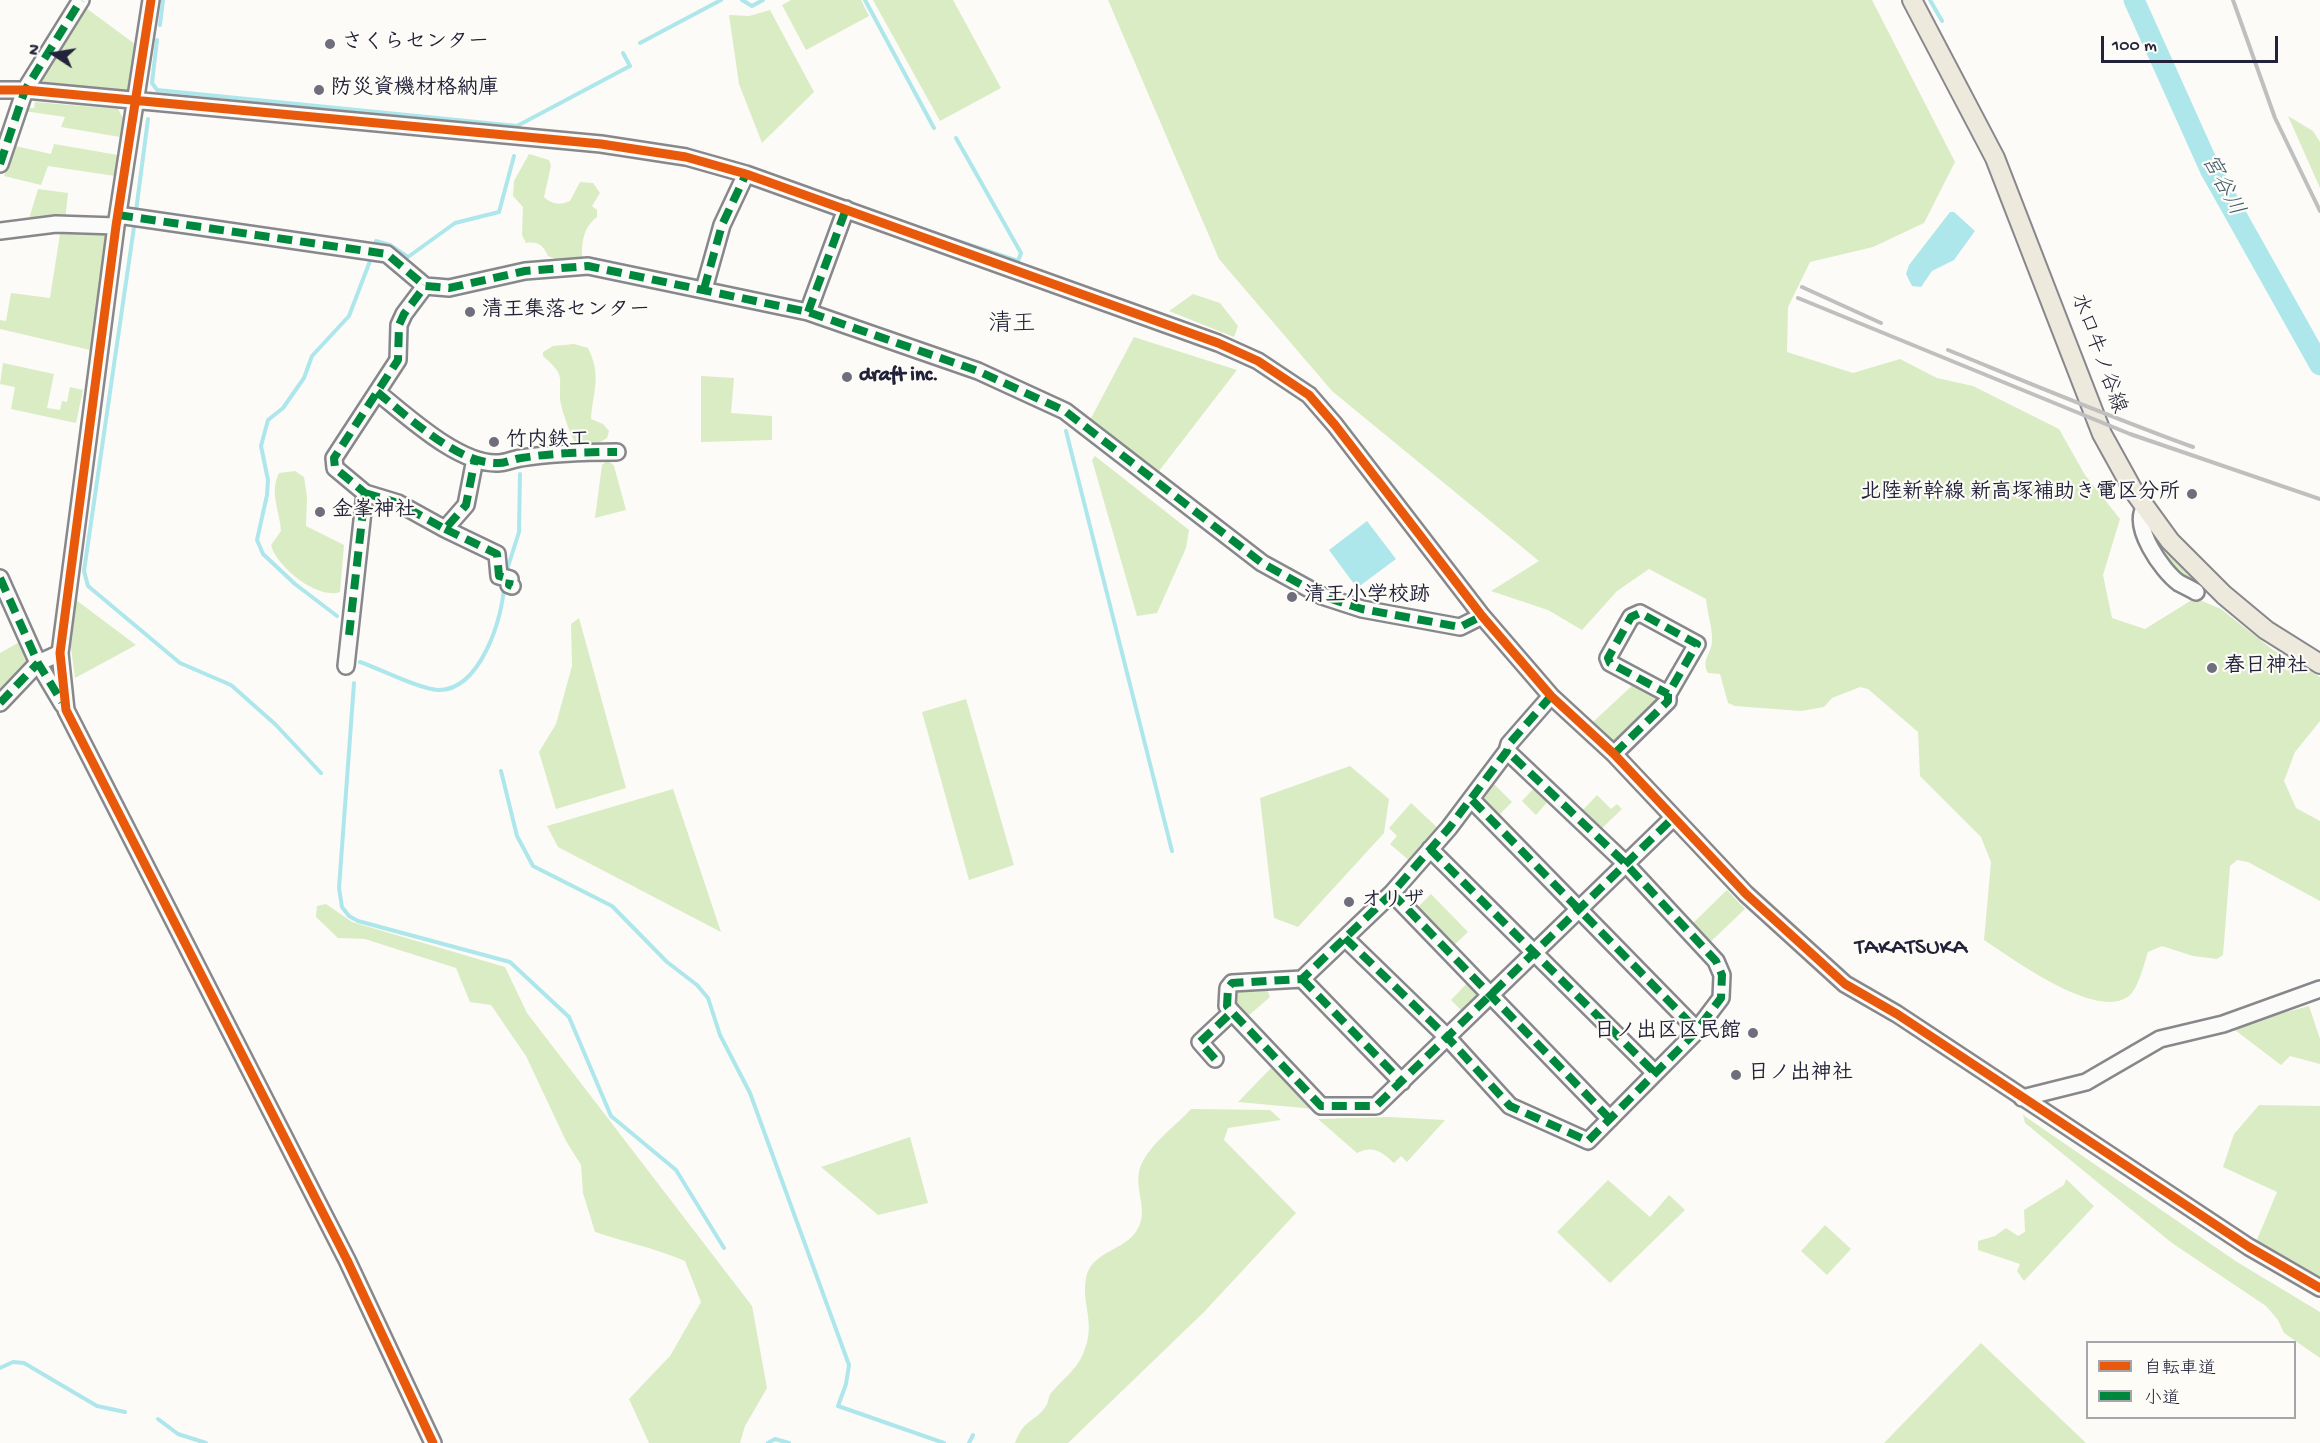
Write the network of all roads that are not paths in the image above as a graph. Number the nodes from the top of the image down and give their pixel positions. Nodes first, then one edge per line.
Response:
1 (81, 0) edge
2 (152, 0) edge
3 (1912, 0) edge
4 (0, 90) edge
5 (25, 90) junction
6 (137, 99) junction
7 (0, 164) edge
8 (746, 174) junction
9 (846, 209) junction
10 (117, 221) junction
11 (0, 231) edge
12 (425, 286) junction
13 (704, 289) junction
14 (808, 312) junction
15 (377, 392) junction
16 (617, 452) dead end
17 (475, 459) junction
18 (364, 493) junction
19 (2145, 507) junction
20 (445, 529) junction
21 (0, 578) edge
22 (512, 586) dead end
23 (2196, 592) dead end
24 (1482, 616) junction
25 (60, 653) junction
26 (38, 663) junction
27 (2320, 664) edge
28 (346, 666) dead end
29 (1668, 694) junction
30 (1551, 696) junction
31 (0, 703) edge
32 (66, 710) junction
33 (1507, 751) junction
34 (1614, 754) junction
35 (1472, 800) junction
36 (1673, 818) junction
37 (1430, 849) junction
38 (1624, 862) junction
39 (1392, 893) junction
40 (1579, 908) junction
41 (1346, 938) junction
42 (1534, 952) junction
43 (1302, 979) junction
44 (2320, 989) edge
45 (1490, 995) junction
46 (1232, 1012) junction
47 (1696, 1029) junction
48 (1448, 1038) junction
49 (1215, 1059) dead end
50 (1655, 1073) junction
51 (1402, 1082) junction
52 (2022, 1098) junction
53 (1610, 1119) junction
54 (2320, 1288) edge
55 (433, 1443) edge

1 - 5 street
2 - 6 street
3 - 19 main road, 水口牛ノ谷線
4 - 5 street
5 - 6 street
5 - 7 street
6 - 8 street
6 - 10 street
8 - 9 street
8 - 13 street
9 - 14 street
9 - 24 street
10 - 11 street
10 - 12 street
10 - 25 street
12 - 13 street
12 - 15 street
13 - 14 street
14 - 24 street
15 - 17 street
15 - 18 street
16 - 17 street
17 - 20 street
18 - 20 street
18 - 28 street
19 - 23 street
19 - 27 main road, 水口牛ノ谷線
20 - 22 street
21 - 26 street
24 - 30 street
25 - 26 street
25 - 32 street
26 - 31 street
26 - 32 street
29 - 29 street
29 - 34 street
30 - 33 street
30 - 34 street
32 - 55 street
33 - 35 street
33 - 38 street
34 - 36 street
35 - 37 street
35 - 40 street
36 - 38 street
36 - 52 street
37 - 39 street
37 - 42 street
38 - 40 street
38 - 47 street
39 - 41 street
39 - 45 street
40 - 42 street
40 - 47 street
41 - 43 street
41 - 48 street
42 - 45 street
42 - 50 street
43 - 46 street
43 - 51 street
44 - 52 street
45 - 48 street
45 - 53 street
46 - 49 street
46 - 51 street
47 - 50 street
48 - 51 street
48 - 53 street
50 - 53 street
52 - 54 street

